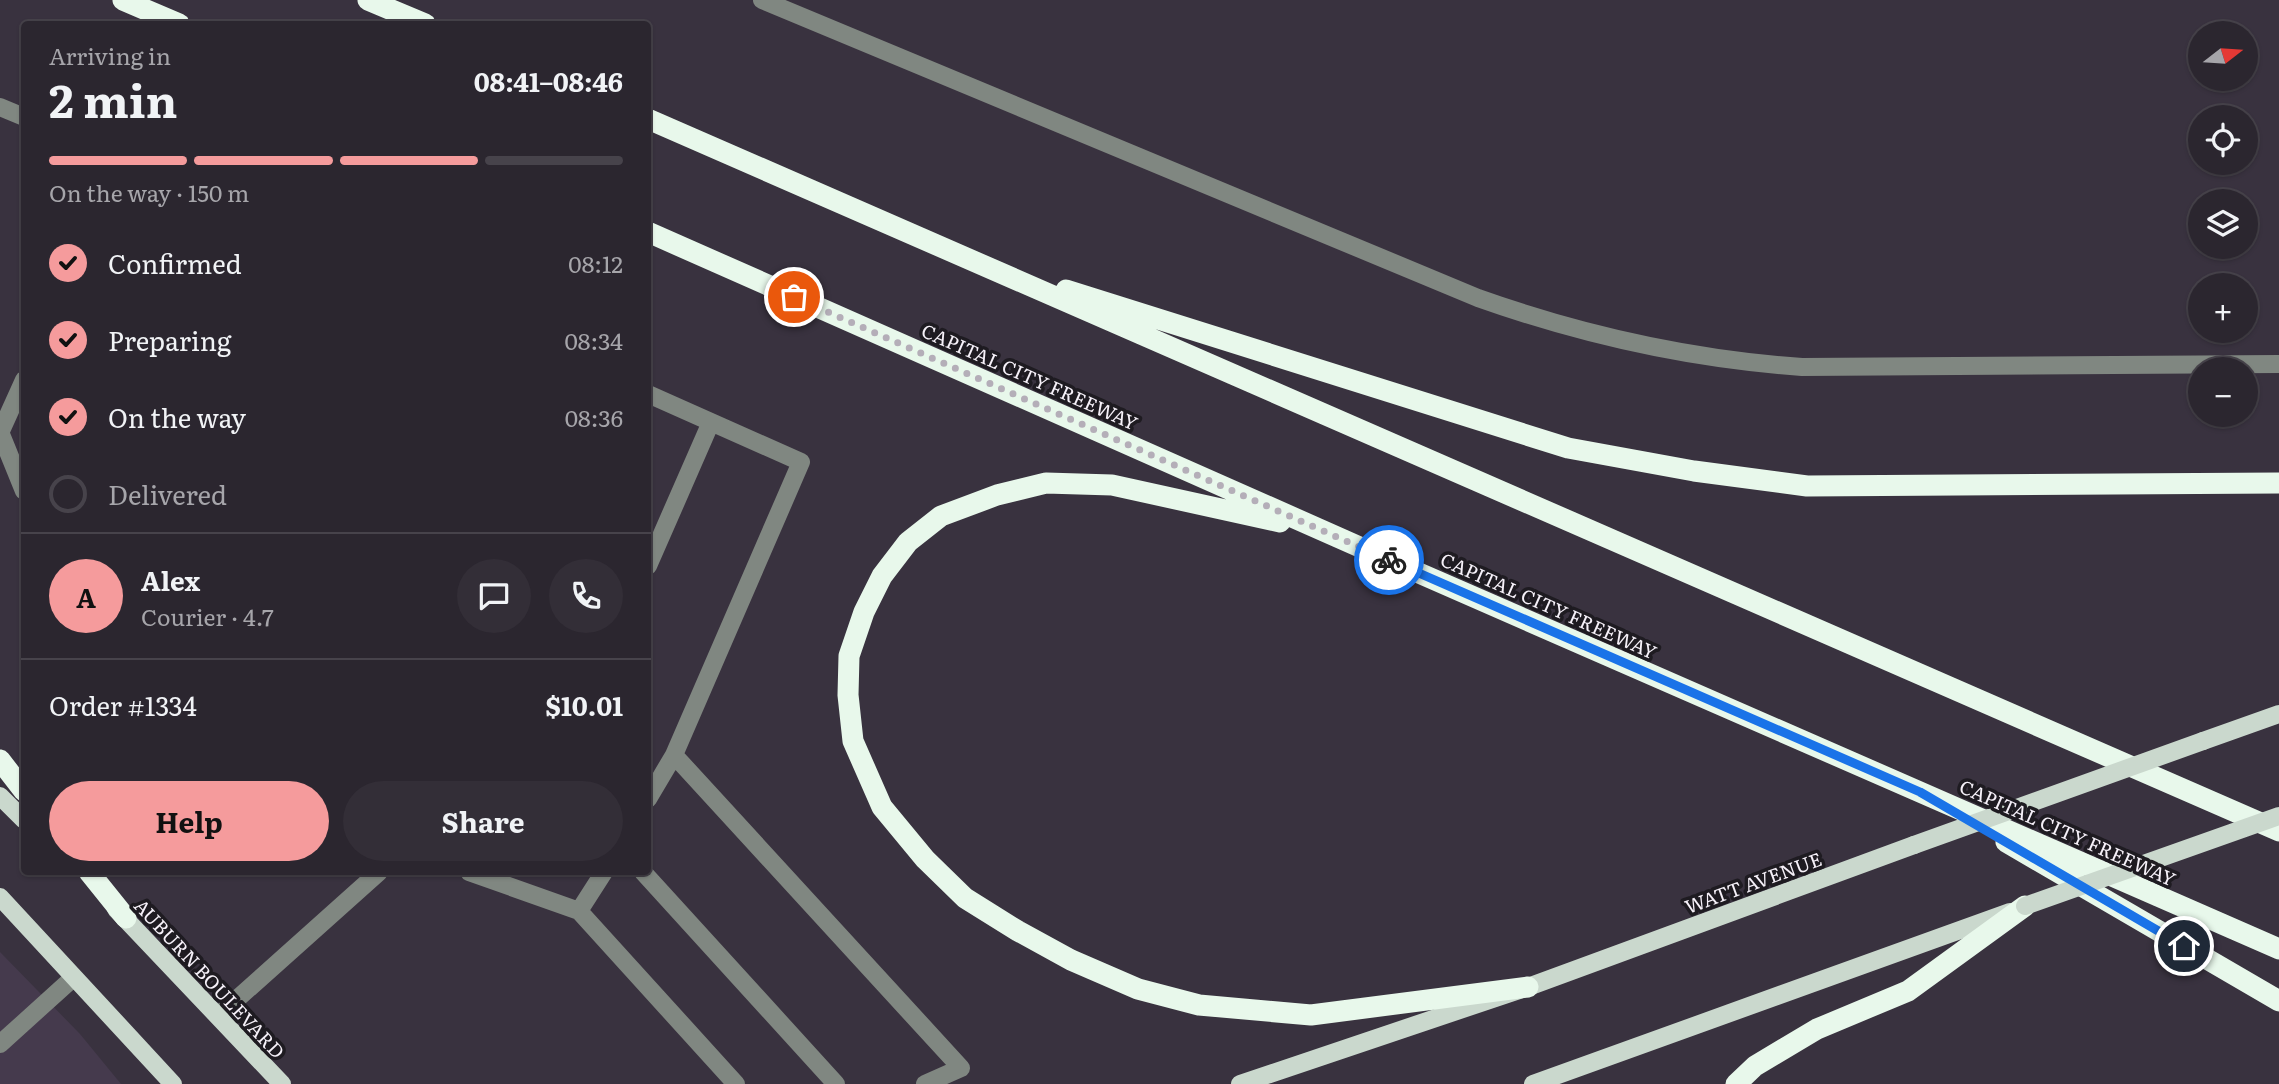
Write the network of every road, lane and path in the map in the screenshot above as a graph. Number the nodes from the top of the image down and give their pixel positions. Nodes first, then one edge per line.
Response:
1 (123, 0) edge
2 (368, 0) edge
3 (762, 0) edge
4 (171, 21) edge
5 (418, 21) edge
6 (0, 107) edge
7 (21, 116) edge
8 (651, 120) edge
9 (651, 233) edge
10 (958, 255) junction
11 (2279, 364) edge
12 (21, 386) edge
13 (651, 395) edge
14 (710, 422) junction
15 (0, 432) edge
16 (2279, 483) edge
17 (21, 484) edge
18 (1326, 533) junction
19 (651, 559) edge
20 (2279, 713) edge
21 (674, 755) junction
22 (0, 760) edge
23 (21, 787) edge
24 (1920, 792) junction
25 (651, 794) edge
26 (0, 796) edge
27 (2279, 816) edge
28 (21, 817) edge
29 (2279, 831) edge
30 (81, 875) edge
31 (91, 875) edge
32 (376, 875) edge
33 (491, 875) edge
34 (602, 875) edge
35 (646, 875) edge
36 (512, 878) edge
37 (0, 897) edge
38 (2025, 906) junction
39 (579, 911) junction
40 (126, 918) junction
41 (2279, 949) edge
42 (73, 978) junction
43 (1528, 988) junction
44 (2279, 1001) edge
45 (218, 1016) junction
46 (0, 1044) edge
47 (173, 1084) edge
48 (282, 1084) edge
49 (736, 1084) edge
50 (836, 1084) edge
51 (925, 1084) edge
52 (1240, 1084) edge
53 (1533, 1084) edge
54 (1736, 1084) edge

1 - 4 highway
2 - 5 highway
3 - 11 street
6 - 7 street
8 - 10 highway
9 - 18 highway, CAPITAL CITY FREEWAY
10 - 16 highway
10 - 29 highway
12 - 15 street
13 - 14 street
14 - 19 street
14 - 21 street
15 - 17 street
18 - 24 highway, CAPITAL CITY FREEWAY
18 - 43 highway
20 - 43 main road, WATT AVENUE, bridge
21 - 25 street
21 - 51 street
22 - 23 highway
24 - 41 highway, CAPITAL CITY FREEWAY
24 - 44 highway
26 - 28 main road
27 - 38 main road, bridge
30 - 40 main road, AUBURN BOULEVARD
31 - 40 highway
32 - 45 street
33 - 36 street
34 - 39 street
35 - 50 street
36 - 39 street
37 - 42 main road
38 - 53 main road
38 - 54 highway
39 - 49 street
40 - 45 main road, AUBURN BOULEVARD
42 - 46 street
42 - 47 main road
43 - 52 main road, WATT AVENUE
45 - 48 main road, AUBURN BOULEVARD

